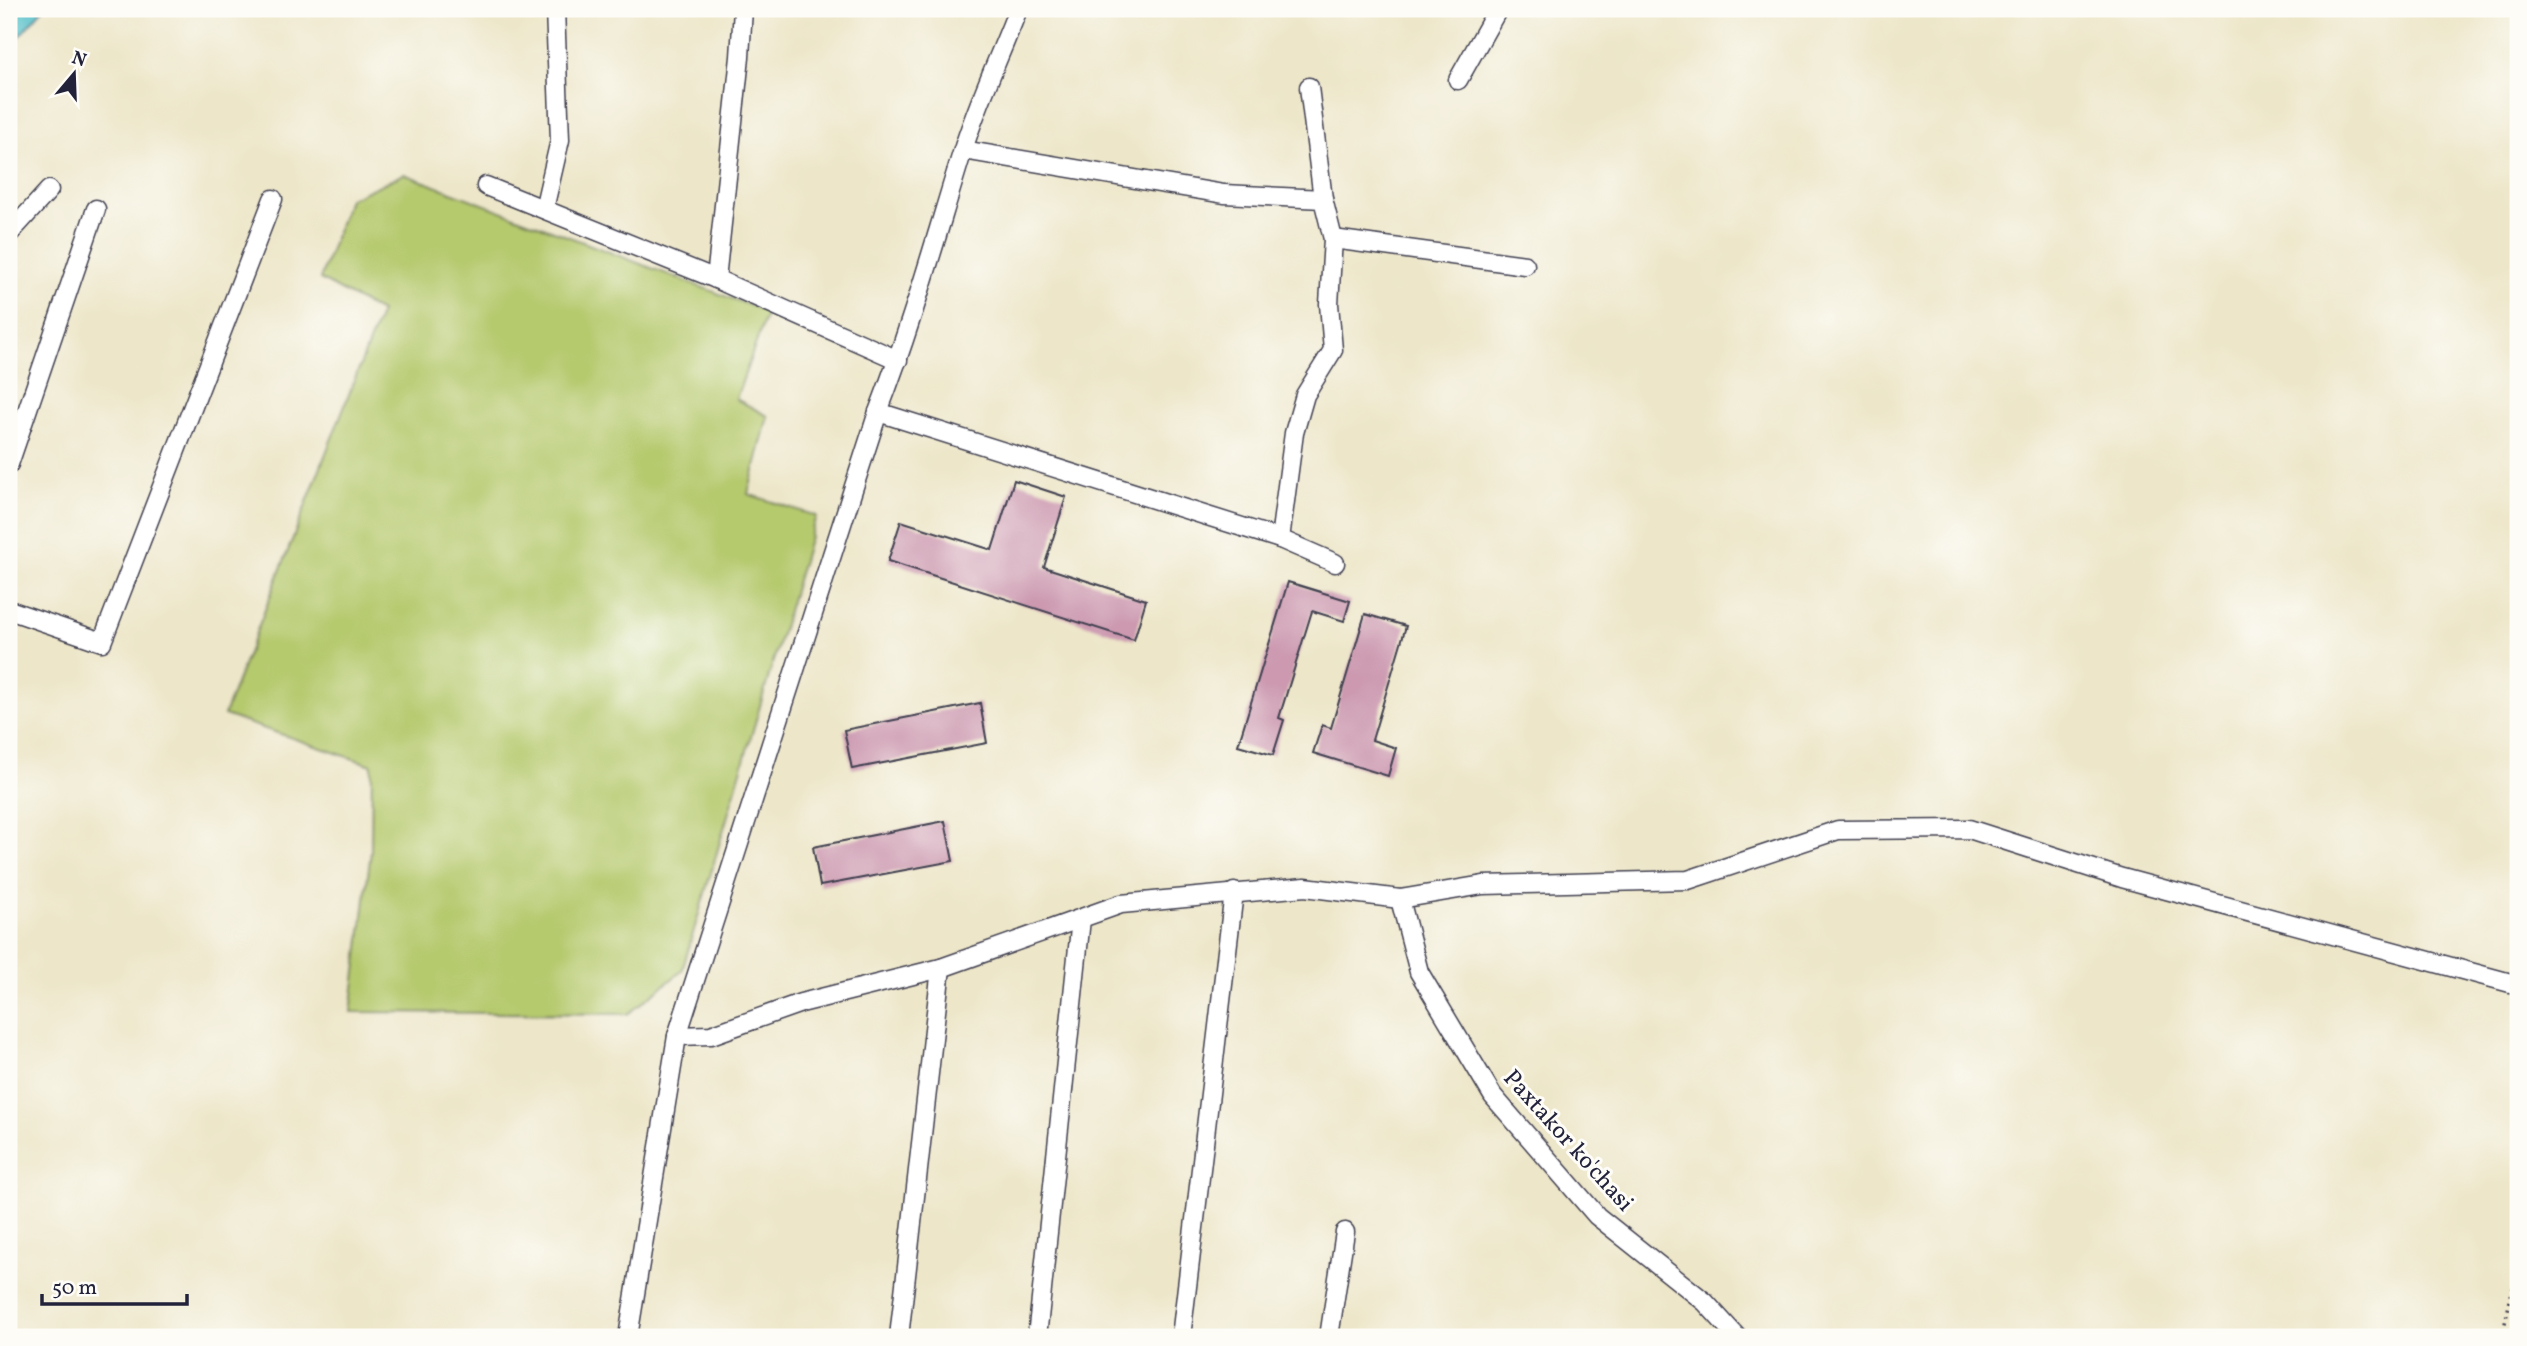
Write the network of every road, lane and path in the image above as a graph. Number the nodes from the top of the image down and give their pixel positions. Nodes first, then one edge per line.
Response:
1 (555, 9) edge
2 (743, 9) edge
3 (1018, 9) edge
4 (1498, 9) edge
5 (1458, 80) dead end
6 (1309, 87) dead end
7 (963, 150) junction
8 (486, 186) dead end
9 (48, 190) dead end
10 (1323, 199) junction
11 (273, 200) dead end
12 (96, 209) dead end
13 (544, 209) junction
14 (9, 234) edge
15 (1333, 239) junction
16 (1525, 265) dead end
17 (716, 279) junction
18 (898, 360) junction
19 (878, 412) junction
20 (9, 464) edge
21 (1280, 539) junction
22 (1335, 563) dead end
23 (9, 610) edge
24 (1234, 892) junction
25 (1400, 899) junction
26 (1081, 919) junction
27 (941, 968) junction
28 (2518, 985) edge
29 (677, 1036) junction
30 (1345, 1232) dead end
31 (2518, 1264) edge
32 (628, 1337) edge
33 (899, 1337) edge
34 (1037, 1337) edge
35 (1181, 1337) edge
36 (1329, 1337) edge
37 (1737, 1337) edge
38 (2502, 1337) edge

1 - 13 street
2 - 17 street
3 - 7 street
4 - 5 street
6 - 10 street
7 - 10 street
7 - 18 street
8 - 13 street
9 - 14 street
10 - 15 street
11 - 23 street
12 - 20 street
13 - 17 street
15 - 16 street
15 - 21 street
17 - 18 street
18 - 19 street
19 - 21 street
19 - 29 street
21 - 22 street
24 - 25 street
24 - 26 street
24 - 35 street
25 - 28 street
25 - 37 street, Paxtakor ko'chasi
26 - 27 street
26 - 34 street
27 - 29 street
27 - 33 street
29 - 32 street
30 - 36 street
31 - 38 path

